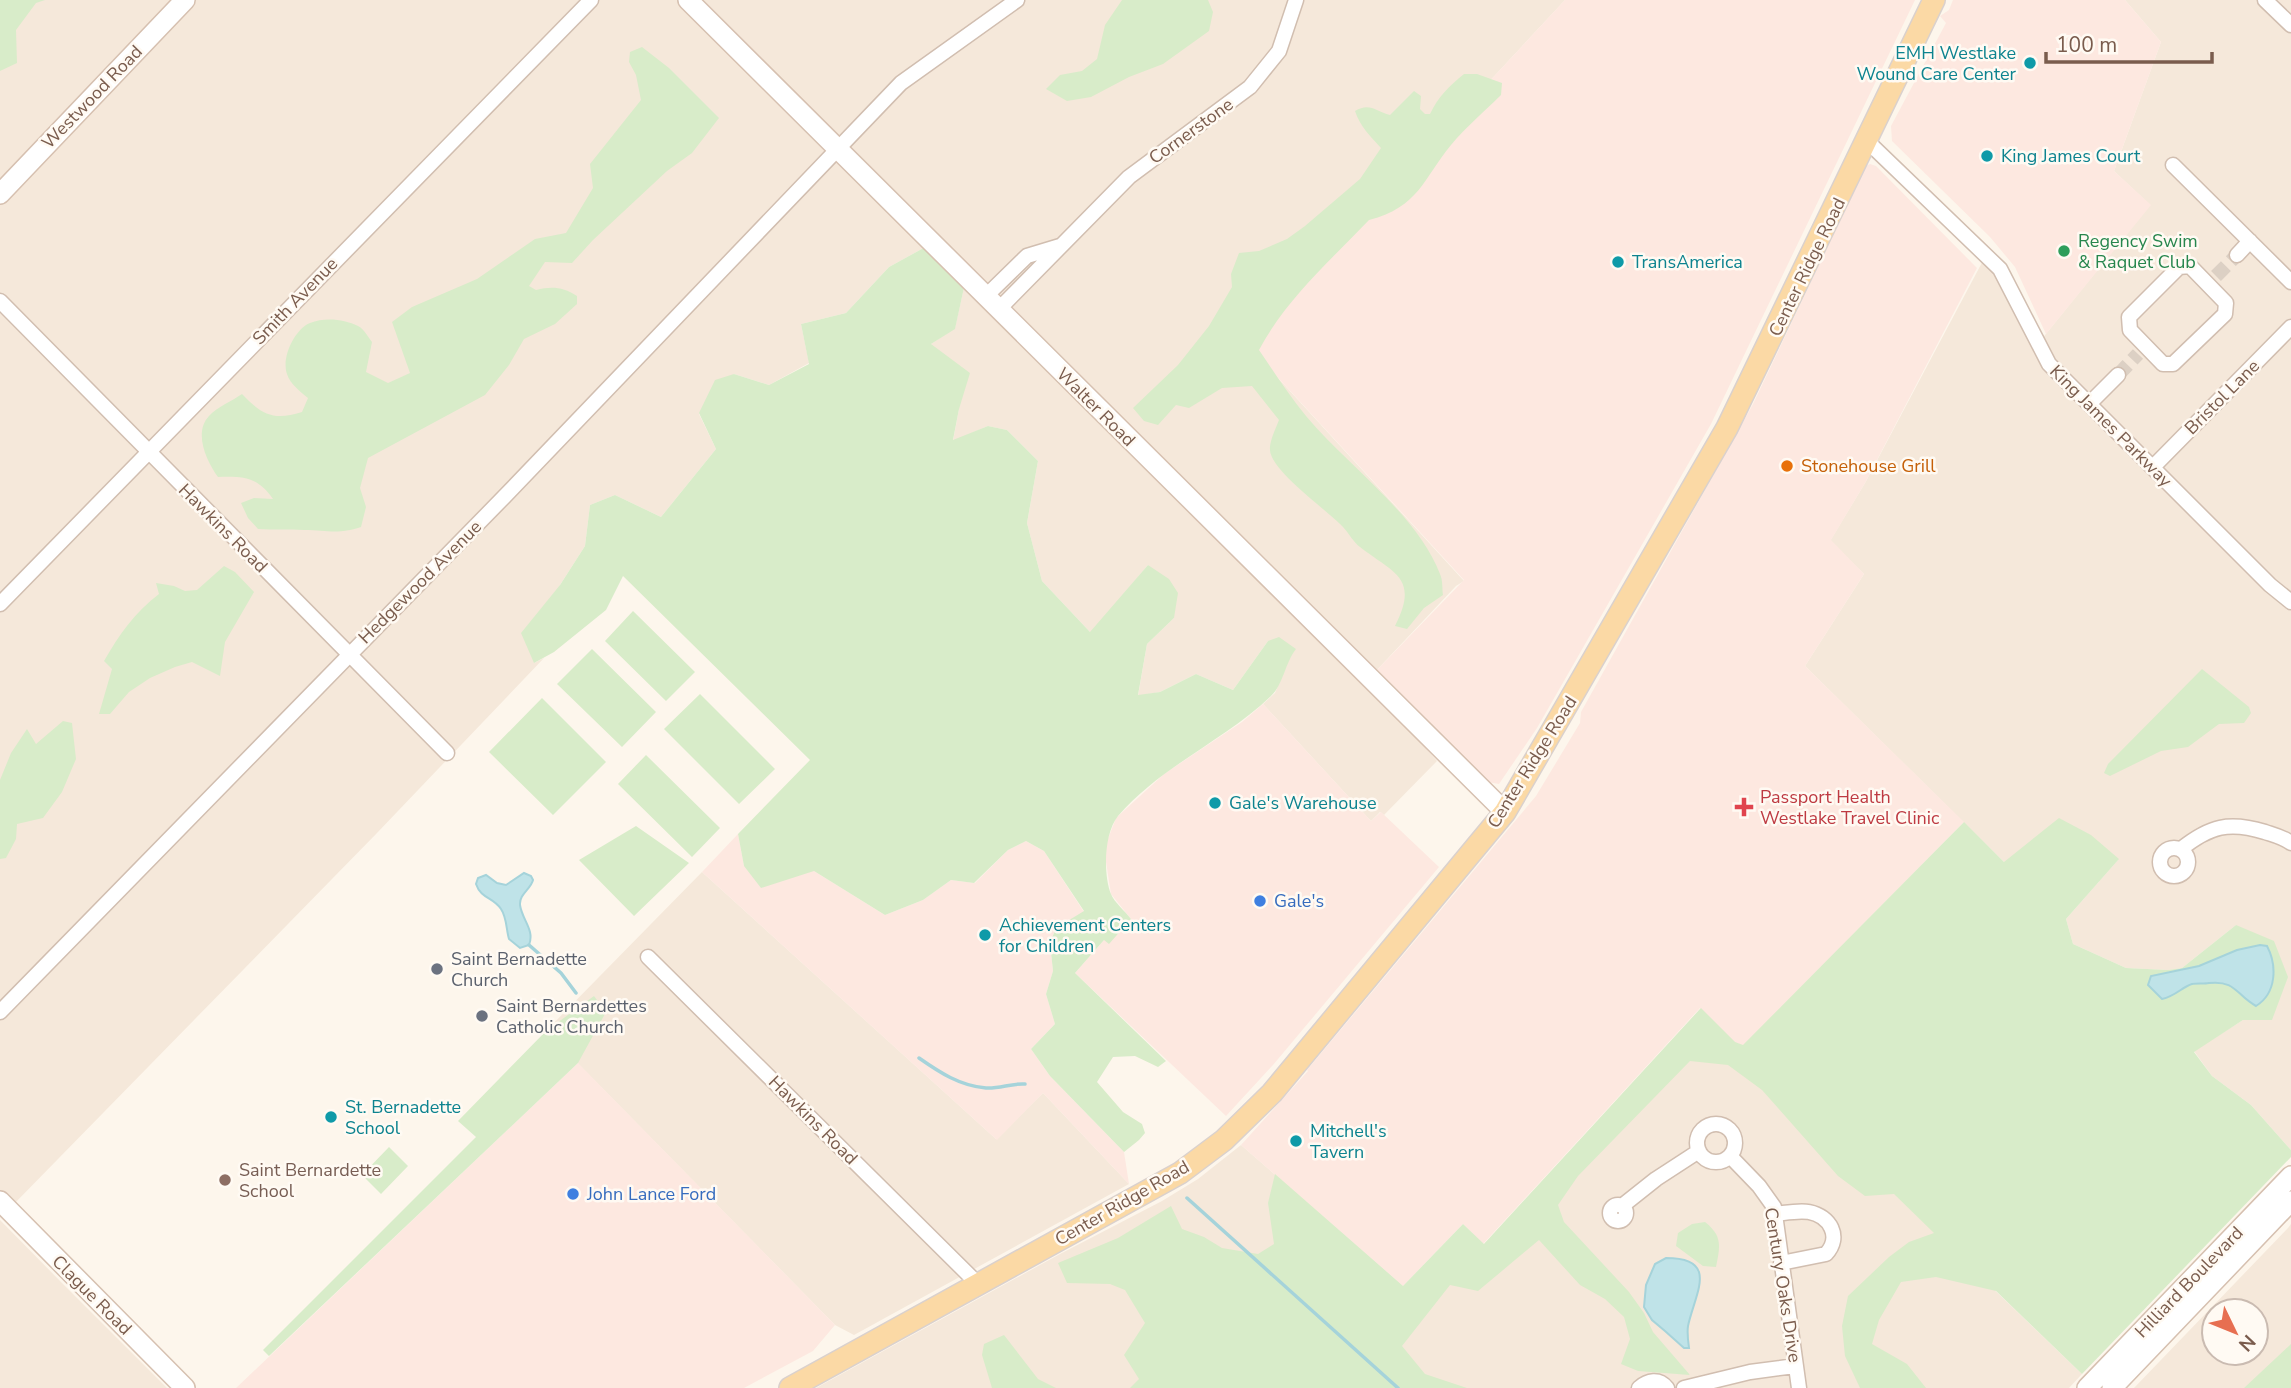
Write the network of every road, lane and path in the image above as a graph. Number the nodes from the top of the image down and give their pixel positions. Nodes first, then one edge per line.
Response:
1 (185, 0) edge
2 (591, 0) edge
3 (688, 0) edge
4 (1017, 0) edge
5 (1296, 0) edge
6 (1934, 0) edge
7 (2265, 0) edge
8 (2291, 26) edge
9 (1868, 142) junction
10 (838, 151) junction
11 (2173, 165) dead end
12 (0, 194) edge
13 (2250, 241) junction
14 (2237, 255) tunnel mouth
15 (2212, 280) joint
16 (2291, 282) edge
17 (0, 301) edge
18 (991, 304) junction
19 (2291, 327) edge
20 (2118, 375) tunnel mouth
21 (2089, 404) junction
22 (147, 452) junction
23 (2152, 467) junction
24 (2291, 602) edge
25 (0, 604) edge
26 (349, 653) junction
27 (447, 753) dead end
28 (1505, 812) junction
29 (2291, 843) edge
30 (2181, 849) dead end
31 (648, 957) dead end
32 (0, 1012) edge
33 (1699, 1151) junction
34 (1730, 1156) junction
35 (2291, 1176) edge
36 (0, 1201) edge
37 (2287, 1201) edge
38 (1622, 1206) dead end
39 (1775, 1214) junction
40 (1781, 1263) junction
41 (978, 1284) junction
42 (1795, 1366) junction
43 (185, 1388) edge
44 (790, 1388) edge
45 (1639, 1388) edge
46 (1667, 1388) edge
47 (1684, 1388) edge
48 (1798, 1388) edge
49 (2087, 1388) edge
50 (2112, 1388) edge

1 - 12 street, Westwood Road
2 - 22 street, Smith Avenue
3 - 10 street, Walter Road
4 - 10 street, Hedgewood Avenue
5 - 18 street, Cornerstone
6 - 9 main road, Center Ridge Road
7 - 8 street
9 - 21 street, King James Parkway
9 - 28 main road, Center Ridge Road
10 - 18 street, Walter Road
10 - 26 street, Hedgewood Avenue
11 - 13 street
13 - 14 street
13 - 16 street
15 - 15 street
17 - 22 street, Hawkins Road
18 - 28 street, Walter Road
19 - 23 street, Bristol Lane
20 - 21 street
21 - 23 street, King James Parkway
22 - 25 street, Smith Avenue
22 - 26 street, Hawkins Road
23 - 24 street, King James Parkway
26 - 27 street, Hawkins Road
26 - 32 street, Hedgewood Avenue
28 - 41 main road, Center Ridge Road
29 - 30 street
31 - 41 street, Hawkins Road
33 - 34 street
33 - 34 street
33 - 38 street
34 - 39 street, Century Oaks Drive
35 - 37 street, Hilliard Boulevard
36 - 43 street, Clague Road
37 - 49 street, Hilliard Boulevard
37 - 50 street, Hilliard Boulevard
39 - 40 street, Century Oaks Drive
39 - 40 street
40 - 42 street, Century Oaks Drive
41 - 44 main road, Center Ridge Road
42 - 47 street
42 - 48 street, Century Oaks Drive
45 - 46 street

